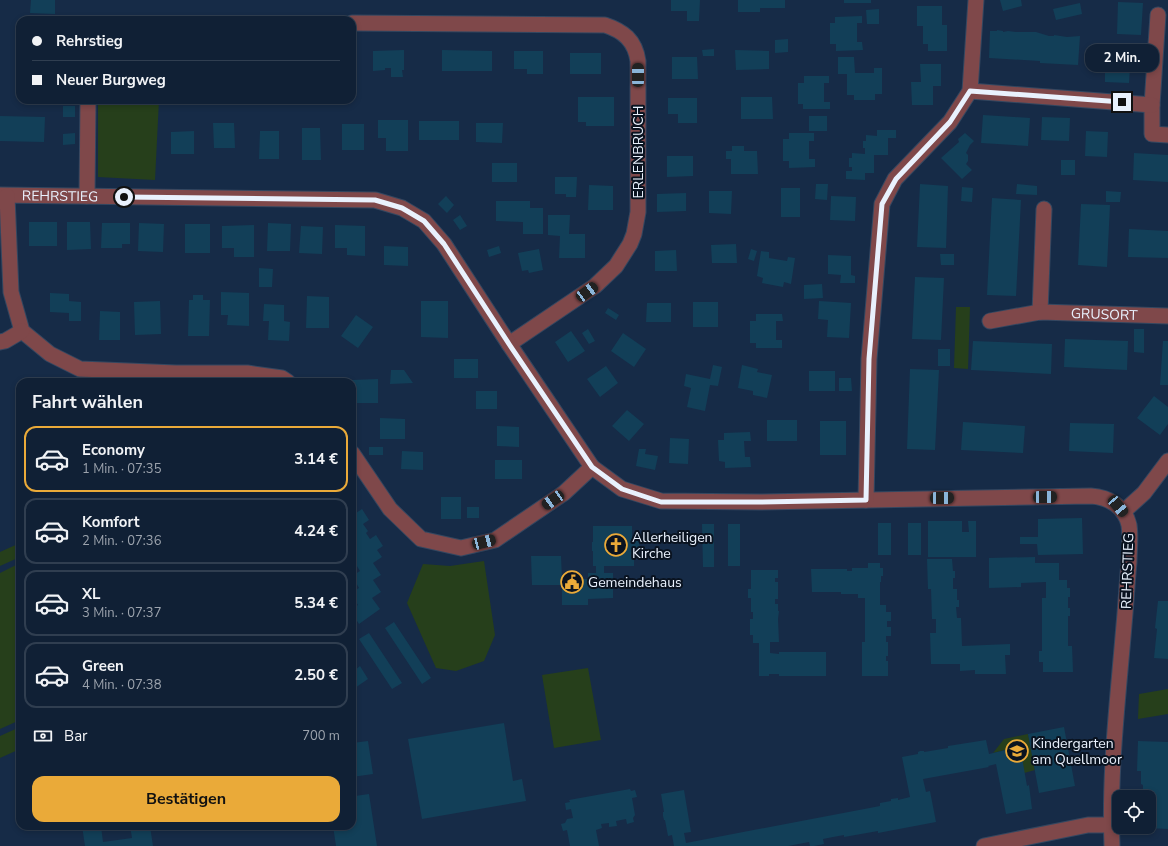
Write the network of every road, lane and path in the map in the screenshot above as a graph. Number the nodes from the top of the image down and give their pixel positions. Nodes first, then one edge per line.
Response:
1 (976, 0) edge
2 (1158, 15) dead end
3 (356, 23) edge
4 (970, 91) junction
5 (88, 104) edge
6 (1152, 105) junction
7 (1168, 135) edge
8 (4, 195) edge
9 (87, 196) junction
10 (1044, 208) dead end
11 (1040, 312) junction
12 (1168, 316) edge
13 (990, 321) dead end
14 (22, 331) junction
15 (0, 342) edge
16 (509, 344) junction
17 (282, 378) edge
18 (356, 459) edge
19 (1168, 461) edge
20 (592, 467) junction
21 (866, 500) junction
22 (1123, 512) junction
23 (1111, 825) junction
24 (984, 846) edge
25 (1112, 846) edge

1 - 4 street
2 - 6 street
3 - 16 street, ERLENBRUCH
4 - 6 street
4 - 21 street
5 - 9 street
6 - 7 street
8 - 9 street, REHRSTIEG
8 - 14 street
9 - 16 street, REHRSTIEG
10 - 11 street
11 - 12 street, GRUSORT
11 - 13 street, GRUSORT
14 - 15 street
14 - 17 street
16 - 20 street, REHRSTIEG
18 - 20 street
19 - 22 street
20 - 21 street, REHRSTIEG
21 - 22 street, REHRSTIEG
22 - 23 street, REHRSTIEG
23 - 24 street
23 - 25 street, REHRSTIEG

